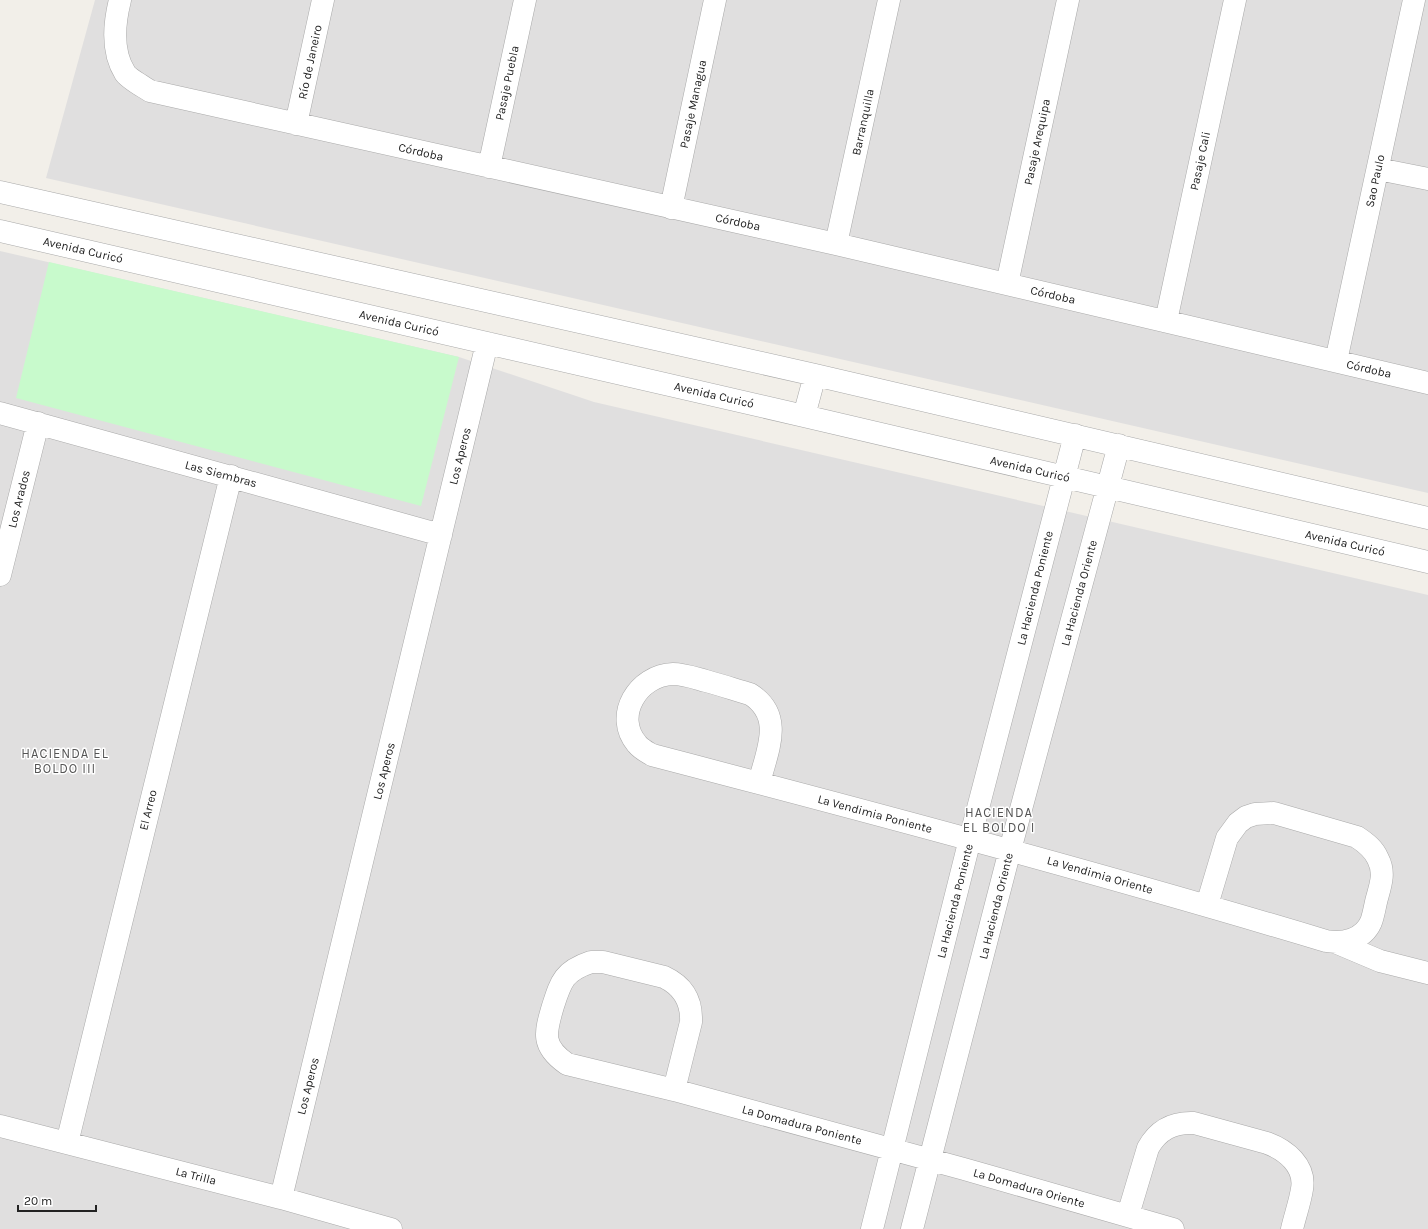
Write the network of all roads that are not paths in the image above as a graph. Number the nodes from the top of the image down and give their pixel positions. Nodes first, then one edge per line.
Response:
1 (120, 0) edge
2 (323, 0) edge
3 (525, 0) edge
4 (715, 0) edge
5 (889, 0) edge
6 (1068, 0) edge
7 (1235, 0) edge
8 (1414, 0) edge
9 (296, 124) junction
10 (489, 167) junction
11 (1378, 169) junction
12 (1428, 179) edge
13 (0, 192) edge
14 (671, 208) junction
15 (0, 231) edge
16 (836, 244) junction
17 (1007, 284) junction
18 (1166, 322) junction
19 (487, 343) junction
20 (1336, 361) junction
21 (815, 375) junction
22 (1428, 383) edge
23 (0, 413) edge
24 (804, 416) junction
25 (38, 423) junction
26 (1075, 435) junction
27 (1119, 445) junction
28 (230, 476) junction
29 (1064, 477) junction
30 (1106, 487) junction
31 (1428, 518) edge
32 (441, 534) junction
33 (1428, 562) edge
34 (0, 575) edge
35 (759, 783) junction
36 (970, 839) junction
37 (1001, 848) junction
38 (1207, 905) junction
39 (1335, 942) junction
40 (1428, 973) edge
41 (674, 1090) junction
42 (0, 1126) edge
43 (66, 1143) junction
44 (892, 1149) junction
45 (930, 1160) junction
46 (281, 1198) junction
47 (1128, 1215) junction
48 (390, 1229) edge
49 (872, 1229) edge
50 (912, 1229) edge
51 (1173, 1229) edge
52 (1292, 1229) edge

1 - 9 street, Córdoba
2 - 9 street, Río de Janeiro
3 - 10 street, Pasaje Puebla
4 - 14 street, Pasaje Managua
5 - 16 street, Barranquilla
6 - 17 street, Pasaje Arequipa
7 - 18 street, Pasaje Cali
8 - 11 street, Sao Paulo
9 - 10 street, Córdoba
10 - 14 street, Córdoba
11 - 12 street
11 - 20 street, Sao Paulo
13 - 21 street
14 - 16 street, Córdoba
15 - 19 street, Avenida Curicó
16 - 17 street, Córdoba
17 - 18 street, Córdoba
18 - 20 street, Córdoba
19 - 24 street, Avenida Curicó
19 - 32 street, Los Aperos
20 - 22 street, Córdoba
21 - 24 street
21 - 26 street
23 - 25 street, Las Siembras
24 - 29 street, Avenida Curicó
25 - 28 street, Las Siembras
25 - 34 street, Los Arados
26 - 27 street
26 - 29 street, La Hacienda Poniente
27 - 30 street, La Hacienda Oriente
27 - 31 street
28 - 32 street, Las Siembras
28 - 43 street, El Arreo
29 - 30 street, Avenida Curicó
29 - 36 street, La Hacienda Poniente
30 - 33 street, Avenida Curicó
30 - 37 street, La Hacienda Oriente
32 - 46 street, Los Aperos
35 - 35 street, La Vendimia Poniente
35 - 36 street, La Vendimia Poniente
36 - 37 street, La Vendimia Poniente
36 - 44 street, La Hacienda Poniente
37 - 38 street, La Vendimia Oriente
37 - 45 street, La Hacienda Oriente
38 - 39 street, La Vendimia Oriente
38 - 39 street, La Vendimia Oriente
39 - 40 street, La Vendimia Oriente
41 - 41 street, La Domadura Poniente
41 - 44 street, La Domadura Poniente
42 - 43 street, La Trilla
43 - 46 street, La Trilla
44 - 45 street, La Domadura Poniente
44 - 49 street, La Hacienda Poniente
45 - 47 street, La Domadura Oriente
45 - 50 street, La Hacienda Oriente
46 - 48 street, La Trilla
47 - 51 street, La Domadura Oriente
47 - 52 street

